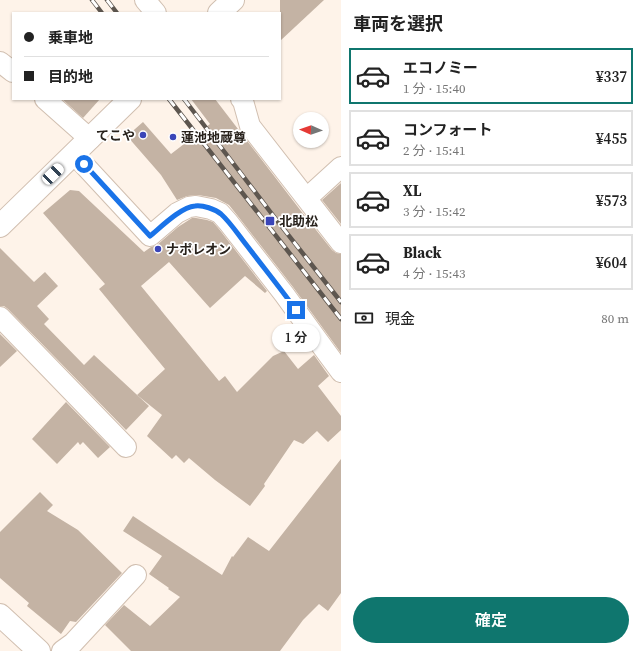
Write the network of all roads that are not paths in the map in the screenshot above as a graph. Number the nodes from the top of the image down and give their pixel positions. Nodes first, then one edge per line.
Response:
1 (145, 0) edge
2 (233, 0) edge
3 (155, 12) edge
4 (221, 12) edge
5 (0, 62) edge
6 (12, 71) edge
7 (46, 100) edge
8 (129, 100) edge
9 (242, 100) edge
10 (90, 139) junction
11 (74, 154) junction
12 (341, 167) edge
13 (307, 198) junction
14 (0, 226) edge
15 (341, 243) edge
16 (0, 317) edge
17 (341, 372) edge
18 (126, 447) dead end
19 (136, 575) dead end
20 (0, 615) edge
21 (39, 651) edge
22 (62, 651) edge

1 - 3 street
2 - 4 street
5 - 6 street
7 - 10 street
8 - 10 street
9 - 13 street
10 - 11 street
11 - 14 street
11 - 17 street
12 - 13 street
13 - 15 street
16 - 18 street
19 - 22 street
20 - 21 street

